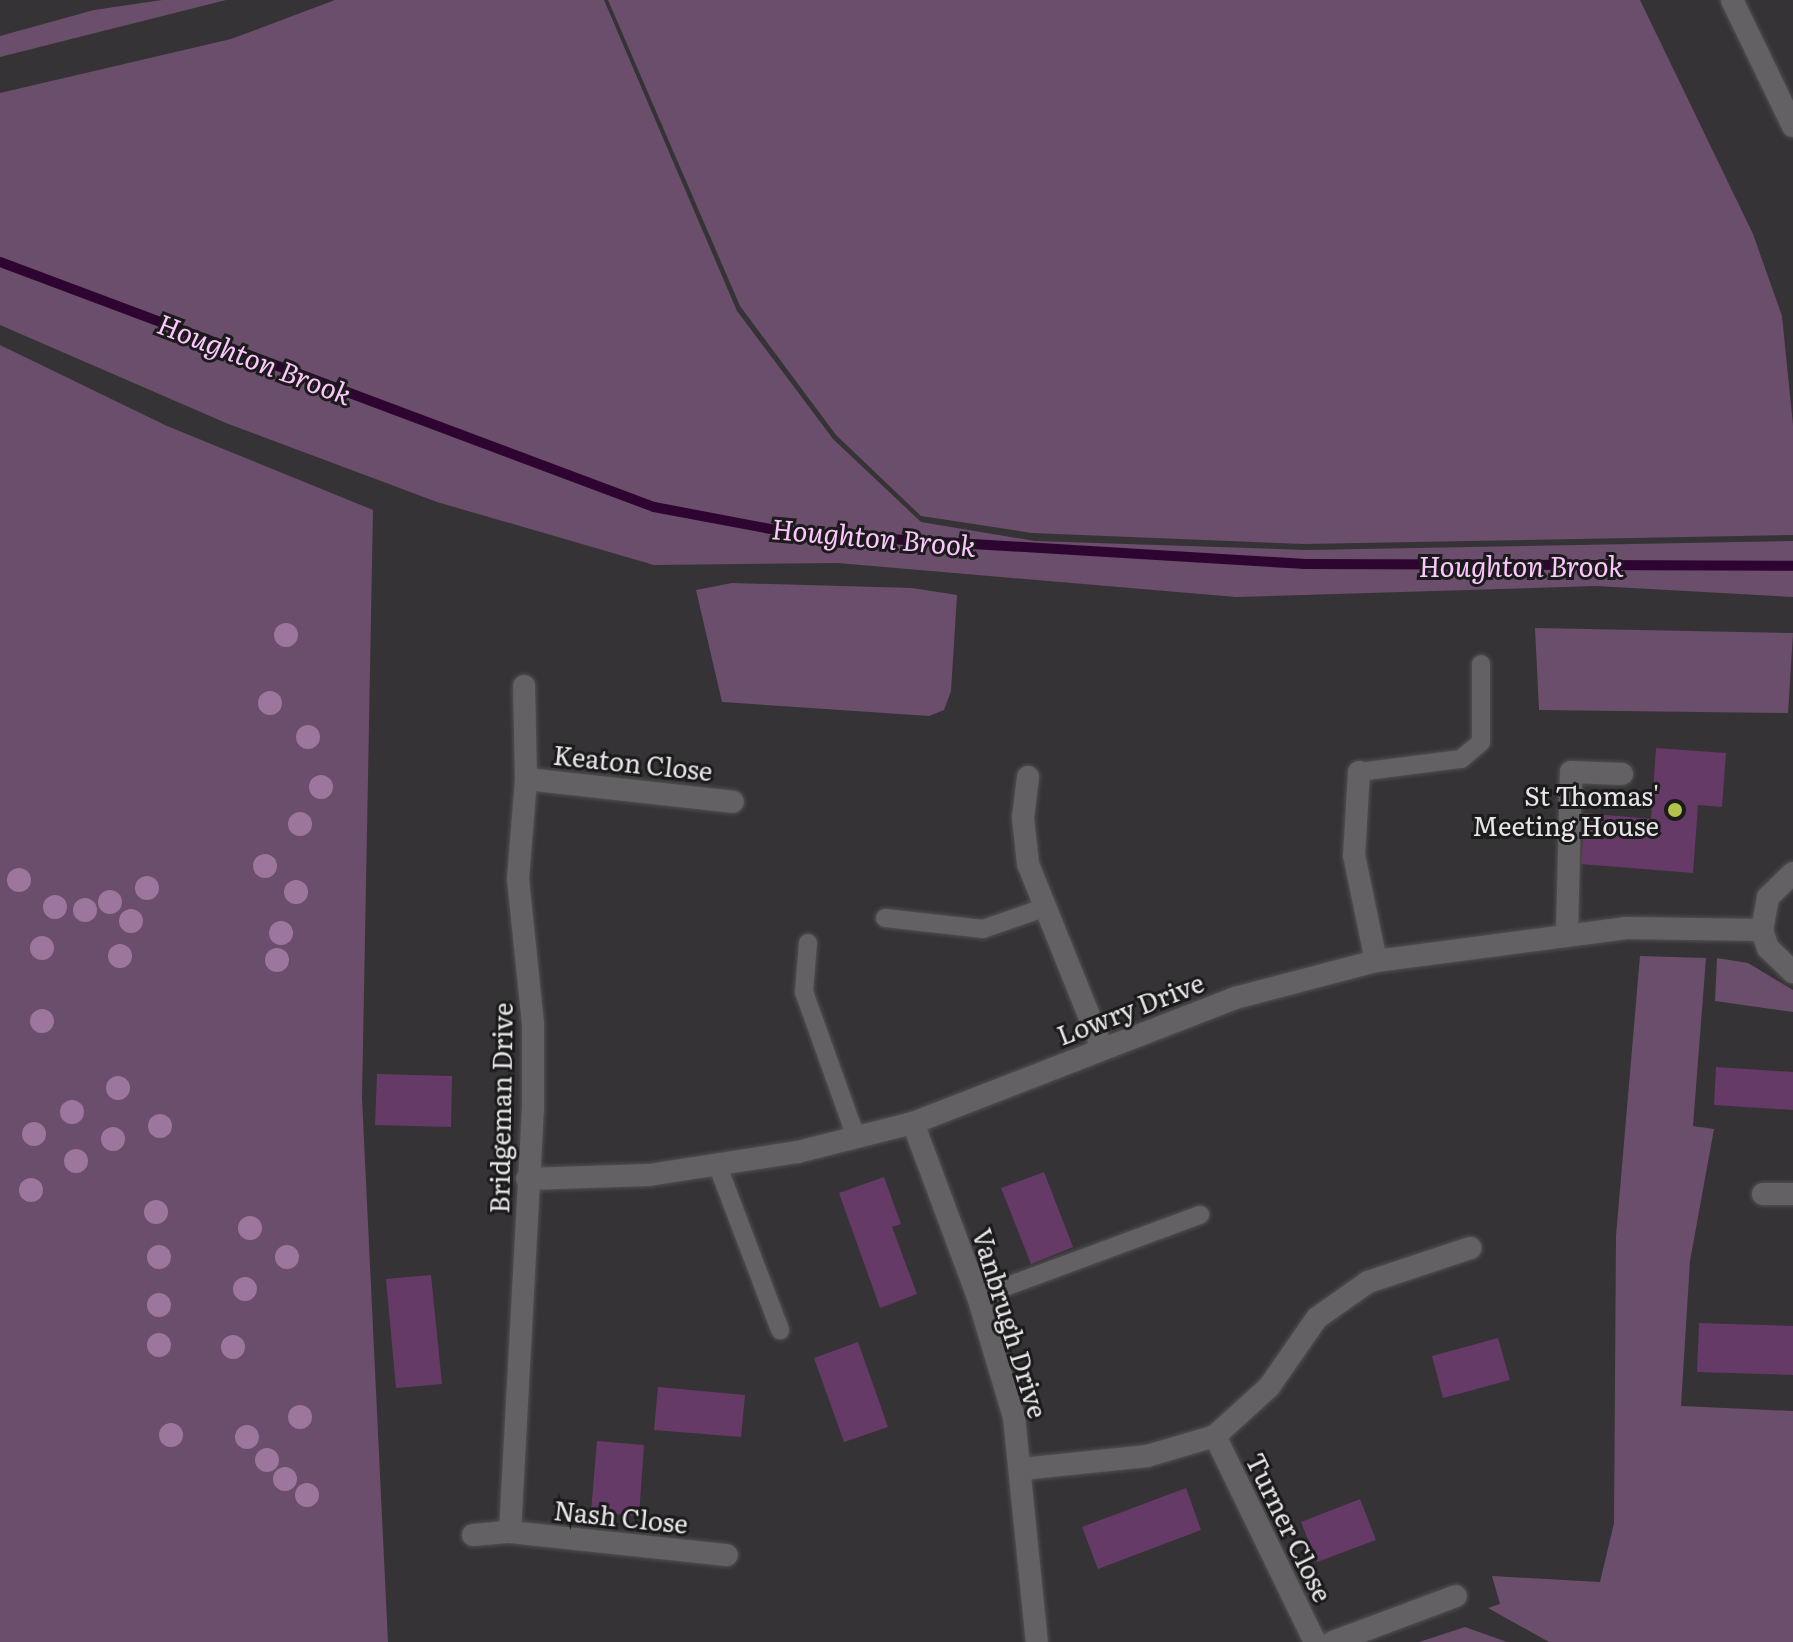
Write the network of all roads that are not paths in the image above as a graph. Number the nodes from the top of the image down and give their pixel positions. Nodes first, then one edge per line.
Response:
1 (1732, 0) edge
2 (1793, 126) edge
3 (1481, 664) dead end
4 (524, 686) dead end
5 (1359, 772) joint
6 (1622, 774) dead end
7 (1028, 777) dead end
8 (526, 779) junction
9 (733, 802) dead end
10 (1793, 873) edge
11 (1046, 907) junction
12 (885, 918) dead end
13 (1762, 930) junction
14 (1567, 933) junction
15 (808, 943) dead end
16 (1376, 961) junction
17 (1793, 972) edge
18 (1102, 1048) junction
19 (913, 1123) junction
20 (856, 1137) junction
21 (717, 1164) junction
22 (527, 1179) junction
23 (1763, 1194) dead end
24 (1793, 1194) edge
25 (1200, 1215) dead end
26 (1470, 1248) dead end
27 (978, 1297) junction
28 (780, 1330) dead end
29 (1215, 1436) junction
30 (1022, 1469) junction
31 (510, 1532) junction
32 (473, 1535) dead end
33 (727, 1555) dead end
34 (1456, 1596) dead end
35 (1037, 1642) edge
36 (1315, 1642) edge
37 (1333, 1642) edge

1 - 2 street
3 - 5 lane
4 - 8 street, Bridgeman Drive
5 - 16 street
6 - 14 street
7 - 11 street
8 - 9 street, Keaton Close
8 - 22 street, Bridgeman Drive
10 - 13 street
11 - 12 lane
11 - 18 street
13 - 14 street, Lowry Drive
13 - 17 street
14 - 16 street, Lowry Drive
15 - 20 lane
16 - 18 street, Lowry Drive
18 - 19 street, Lowry Drive
19 - 20 street, Lowry Drive
19 - 27 street, Vanbrugh Drive
20 - 21 street, Lowry Drive
21 - 22 street, Lowry Drive
21 - 28 lane
22 - 31 street, Bridgeman Drive
23 - 24 street
25 - 27 lane
26 - 29 street
27 - 30 street, Vanbrugh Drive
29 - 30 street
29 - 36 street, Turner Close
30 - 35 street, Vanbrugh Drive
31 - 32 street, Nash Close
31 - 33 street, Nash Close
34 - 37 street

